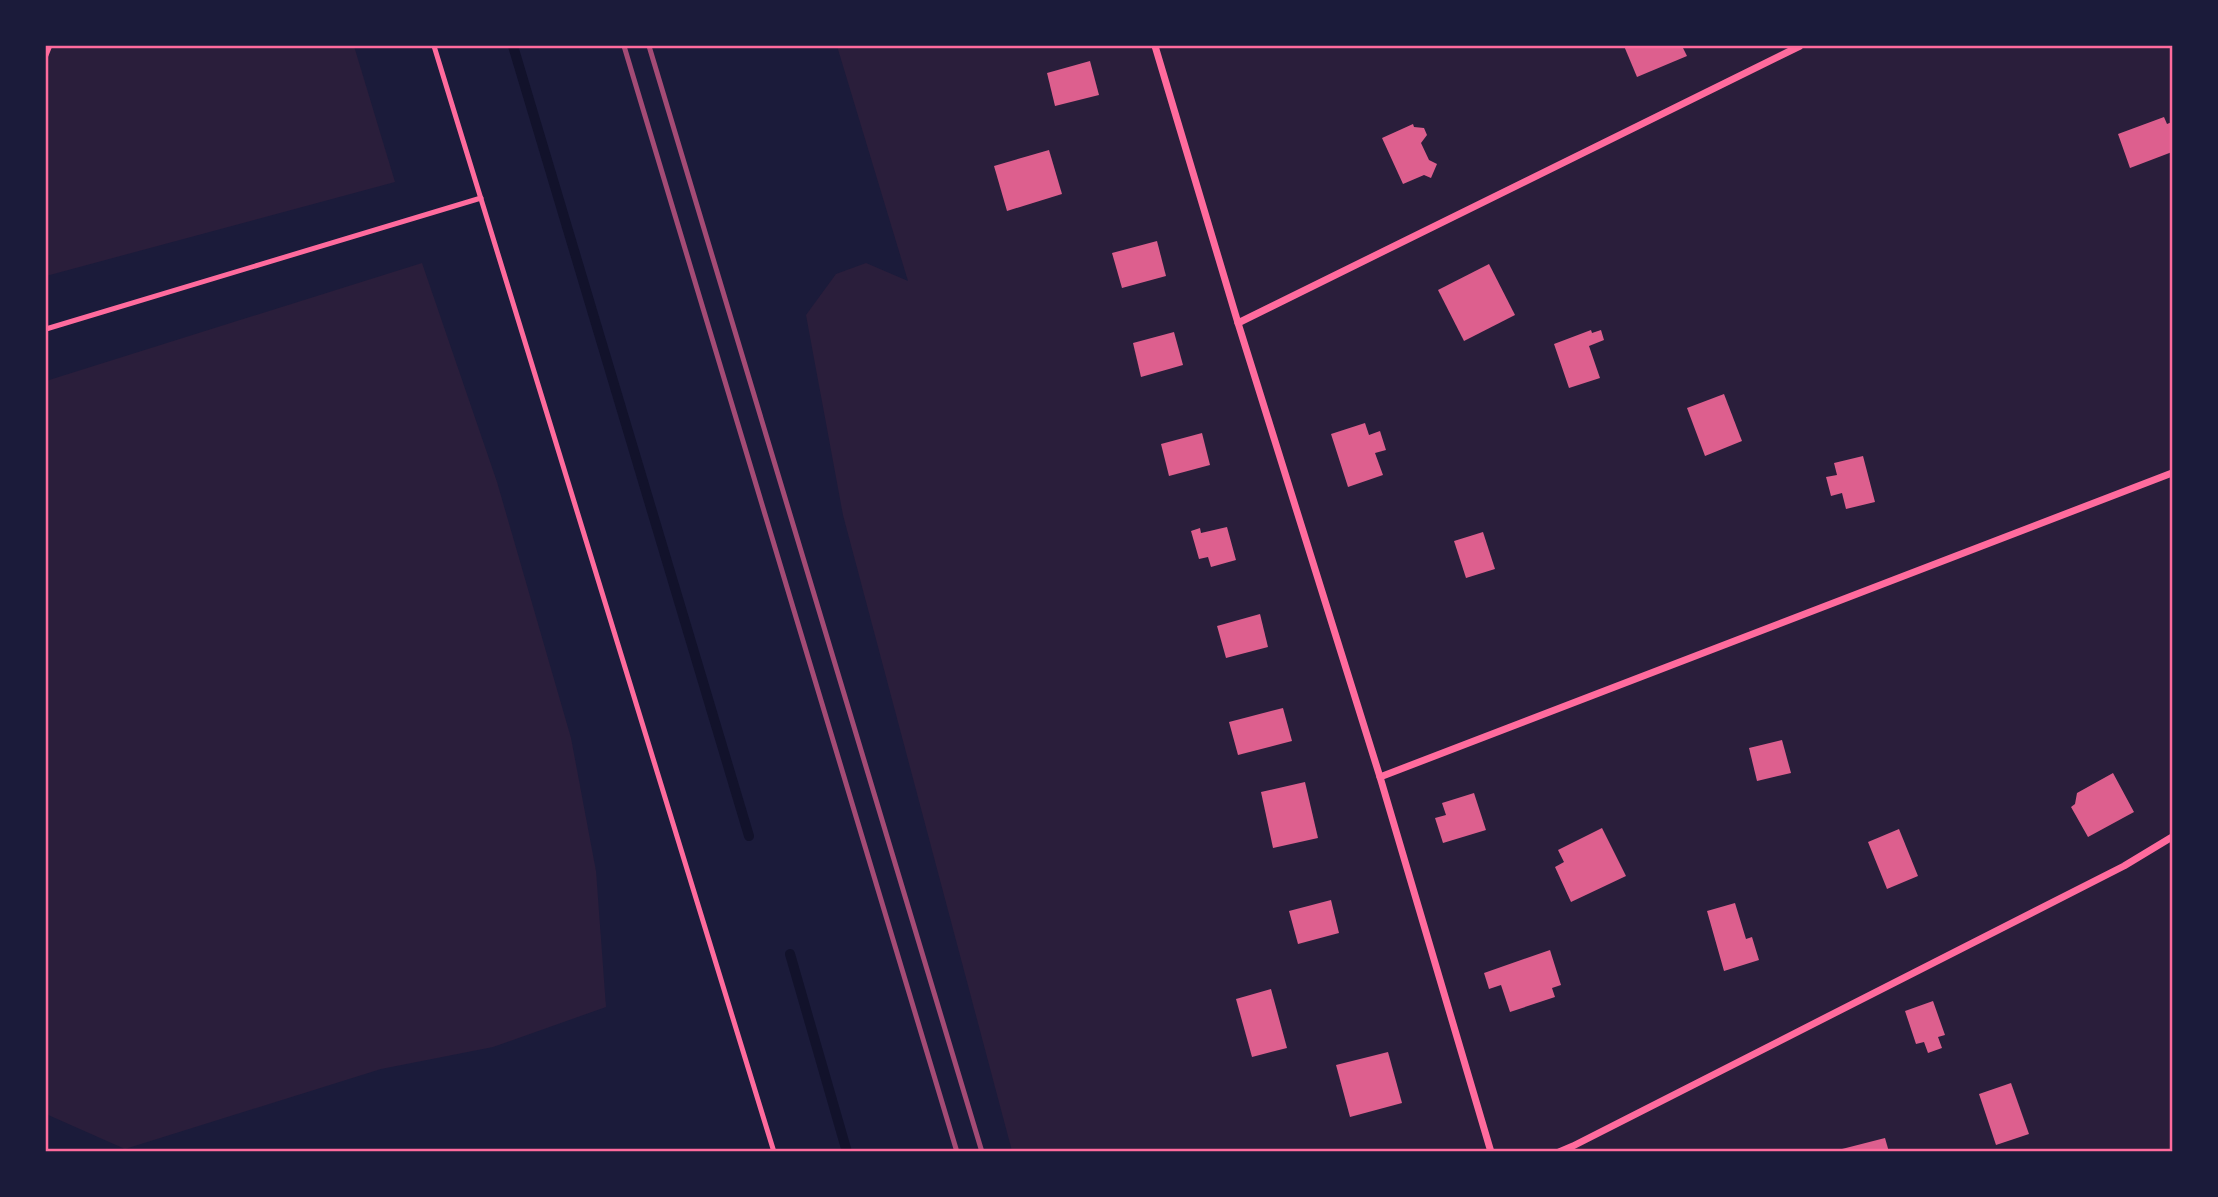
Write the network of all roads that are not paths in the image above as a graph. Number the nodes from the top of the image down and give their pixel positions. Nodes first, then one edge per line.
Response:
1 (434, 46) edge
2 (1155, 46) edge
3 (1800, 46) edge
4 (481, 198) junction
5 (1237, 323) junction
6 (46, 329) edge
7 (2172, 472) edge
8 (1380, 777) junction
9 (2172, 837) edge
10 (774, 1152) edge
11 (1491, 1152) edge
12 (1559, 1152) edge

1 - 4 lane
2 - 5 street
3 - 5 street
4 - 6 lane
4 - 10 lane
5 - 8 street
7 - 8 street
8 - 11 street
9 - 12 street

